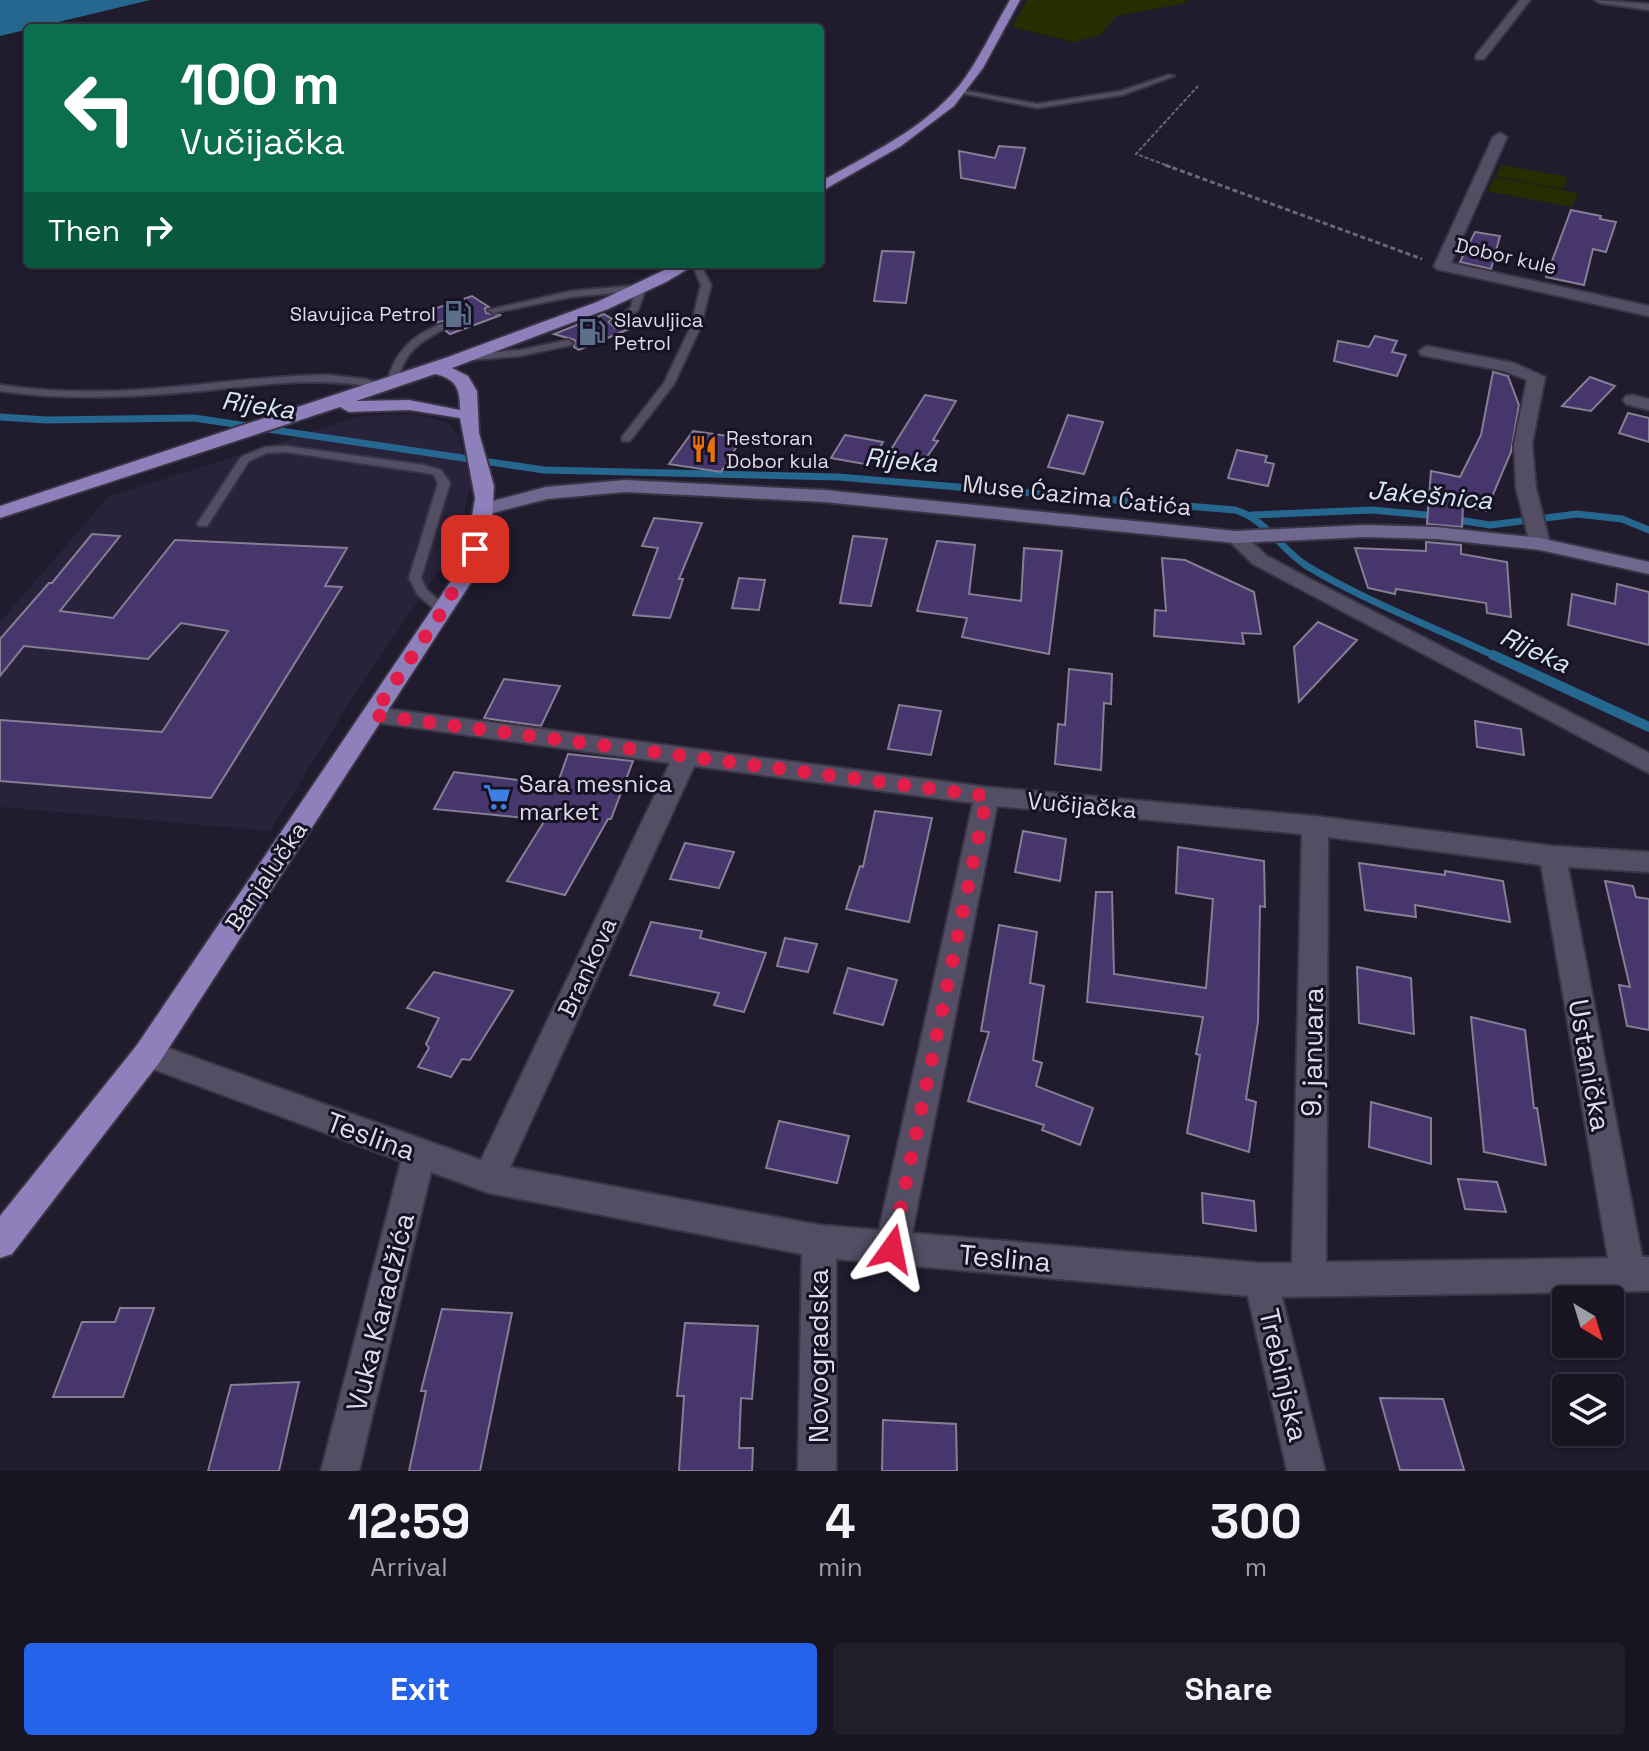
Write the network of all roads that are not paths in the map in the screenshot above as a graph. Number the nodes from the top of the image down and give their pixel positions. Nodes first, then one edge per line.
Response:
1 (1015, 0) edge
2 (1525, 0) edge
3 (1600, 0) edge
4 (1649, 7) edge
5 (1480, 57) dead end
6 (1171, 76) dead end
7 (961, 92) junction
8 (1500, 137) dead end
9 (824, 186) edge
10 (680, 268) edge
11 (698, 268) edge
12 (641, 288) junction
13 (493, 310) dead end
14 (1649, 311) edge
15 (617, 322) dead end
16 (441, 327) dead end
17 (518, 337) junction
18 (568, 343) dead end
19 (1427, 351) dead end
20 (489, 357) junction
21 (461, 358) junction
22 (434, 368) junction
23 (465, 383) junction
24 (387, 384) junction
25 (0, 388) edge
26 (296, 417) junction
27 (465, 424) junction
28 (626, 439) dead end
29 (484, 497) junction
30 (0, 512) edge
31 (203, 524) dead end
32 (1536, 527) junction
33 (1243, 537) junction
34 (1649, 568) edge
35 (443, 610) junction
36 (373, 715) junction
37 (686, 756) junction
38 (1649, 764) edge
39 (987, 796) junction
40 (1315, 826) junction
41 (1553, 856) junction
42 (1649, 862) edge
43 (148, 1054) junction
44 (419, 1154) junction
45 (489, 1178) junction
46 (819, 1241) junction
47 (0, 1242) edge
48 (892, 1249) junction
49 (1638, 1274) edge
50 (1309, 1278) junction
51 (1261, 1280) junction
52 (340, 1471) edge
53 (817, 1471) edge
54 (1306, 1471) edge

1 - 7 main road
2 - 5 street
3 - 4 street
6 - 7 lane
7 - 9 main road
8 - 14 street, Dobor kule
10 - 12 main road
11 - 28 lane
12 - 13 lane
12 - 15 lane
12 - 17 main road
16 - 24 lane
17 - 20 main road
17 - 21 main road
18 - 20 lane
19 - 32 street
20 - 21 lane
20 - 23 main road
21 - 22 main road
22 - 23 main road
22 - 24 main road
22 - 27 main road
23 - 27 main road
24 - 25 lane
24 - 26 main road
26 - 27 main road
26 - 30 main road
27 - 29 main road
29 - 33 street, Muse Ćazima Ćatića
29 - 35 main road, Banjalučka
31 - 35 lane
32 - 33 street, Muse Ćazima Ćatića
32 - 34 street, Muse Ćazima Ćatića
33 - 38 street
35 - 36 main road, Banjalučka
36 - 37 street, Vučijačka
36 - 43 main road, Banjalučka
37 - 39 street, Vučijačka
37 - 45 street, Brankova
39 - 40 street, Vučijačka
39 - 48 street
40 - 41 street, Vučijačka
40 - 50 street, 9. januara
41 - 42 street, Vučijačka
41 - 49 street, Ustanička
43 - 44 street, Teslina
43 - 47 main road, Banjalučka
44 - 45 street, Teslina
44 - 52 street, Vuka Karadžića
45 - 46 street, Teslina
46 - 48 street, Teslina
46 - 53 street, Novogradska
48 - 51 street, Teslina
49 - 50 street, Teslina
50 - 51 street, Teslina
51 - 54 street, Trebinjska

